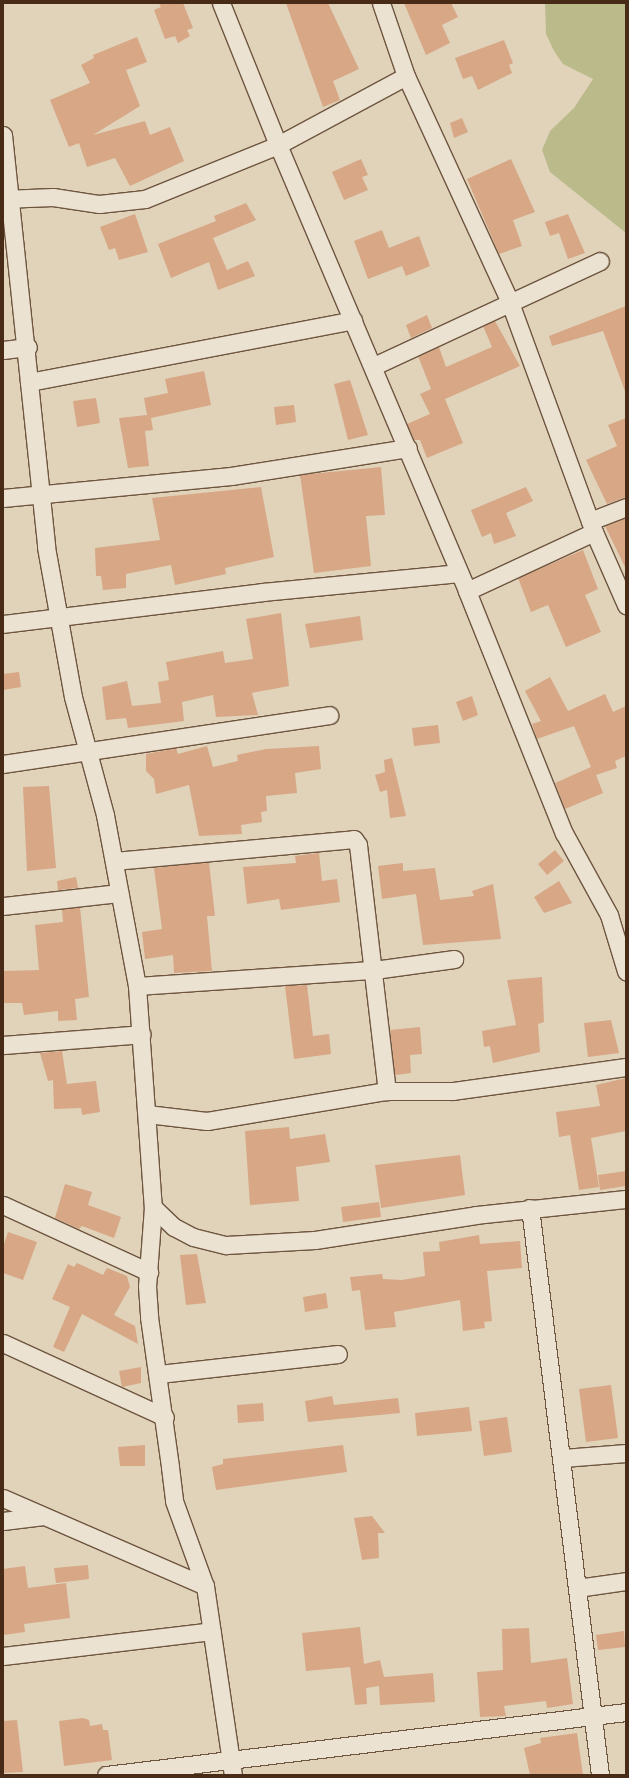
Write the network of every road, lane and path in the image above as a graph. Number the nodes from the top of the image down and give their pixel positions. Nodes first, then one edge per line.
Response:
1 (221, 3) edge
2 (381, 3) edge
3 (406, 76) junction
4 (3, 135) edge
5 (278, 145) junction
6 (6, 199) edge
7 (600, 261) dead end
8 (509, 300) junction
9 (353, 320) junction
10 (28, 347) junction
11 (3, 350) edge
12 (374, 366) junction
13 (29, 382) junction
14 (408, 448) junction
15 (41, 494) junction
16 (3, 498) edge
17 (626, 507) edge
18 (592, 526) junction
19 (459, 573) junction
20 (467, 591) junction
21 (626, 605) edge
22 (59, 616) junction
23 (3, 624) edge
24 (329, 715) dead end
25 (87, 751) junction
26 (3, 764) edge
27 (114, 861) junction
28 (119, 893) junction
29 (3, 906) edge
30 (454, 959) dead end
31 (374, 970) junction
32 (626, 971) edge
33 (137, 986) junction
34 (142, 1034) junction
35 (3, 1045) edge
36 (626, 1067) edge
37 (387, 1091) junction
38 (147, 1114) junction
39 (626, 1199) edge
40 (3, 1205) edge
41 (154, 1207) junction
42 (530, 1208) junction
43 (149, 1272) junction
44 (3, 1343) edge
45 (338, 1354) dead end
46 (159, 1374) junction
47 (165, 1417) junction
48 (626, 1453) edge
49 (563, 1458) junction
50 (3, 1498) edge
51 (42, 1516) junction
52 (3, 1521) edge
53 (626, 1581) edge
54 (205, 1586) junction
55 (577, 1588) junction
56 (212, 1631) junction
57 (3, 1656) edge
58 (626, 1712) edge
59 (592, 1716) junction
60 (231, 1767) edge
61 (106, 1775) edge
62 (600, 1775) edge

1 - 5 street
2 - 3 street
3 - 5 street
3 - 8 street
4 - 6 street
5 - 6 street
5 - 9 street
6 - 10 street
7 - 8 street
8 - 12 street
8 - 18 street
9 - 12 street
9 - 13 street
10 - 11 street
10 - 13 street
12 - 14 street
13 - 15 street
14 - 15 street
14 - 19 street
15 - 16 street
15 - 22 street
17 - 18 street
18 - 20 street
18 - 21 street
19 - 20 street
19 - 22 street
20 - 32 street
22 - 23 street
22 - 25 street
24 - 25 street
25 - 26 street
25 - 27 street
27 - 28 street
27 - 31 street
28 - 29 street
28 - 33 street
30 - 31 street
31 - 33 street
31 - 37 street
33 - 34 street
34 - 35 street
34 - 38 street
36 - 37 street
37 - 38 street
38 - 41 street
39 - 42 street
40 - 43 street
41 - 42 street
41 - 43 street
42 - 49 street
43 - 46 street
44 - 47 street
45 - 46 street
46 - 47 street
47 - 54 street
48 - 49 street
49 - 55 street
50 - 51 street
51 - 52 street
51 - 54 street
53 - 55 street
54 - 56 street
55 - 59 street
56 - 57 street
56 - 60 street
58 - 59 street
59 - 60 street
59 - 62 street
60 - 61 street

